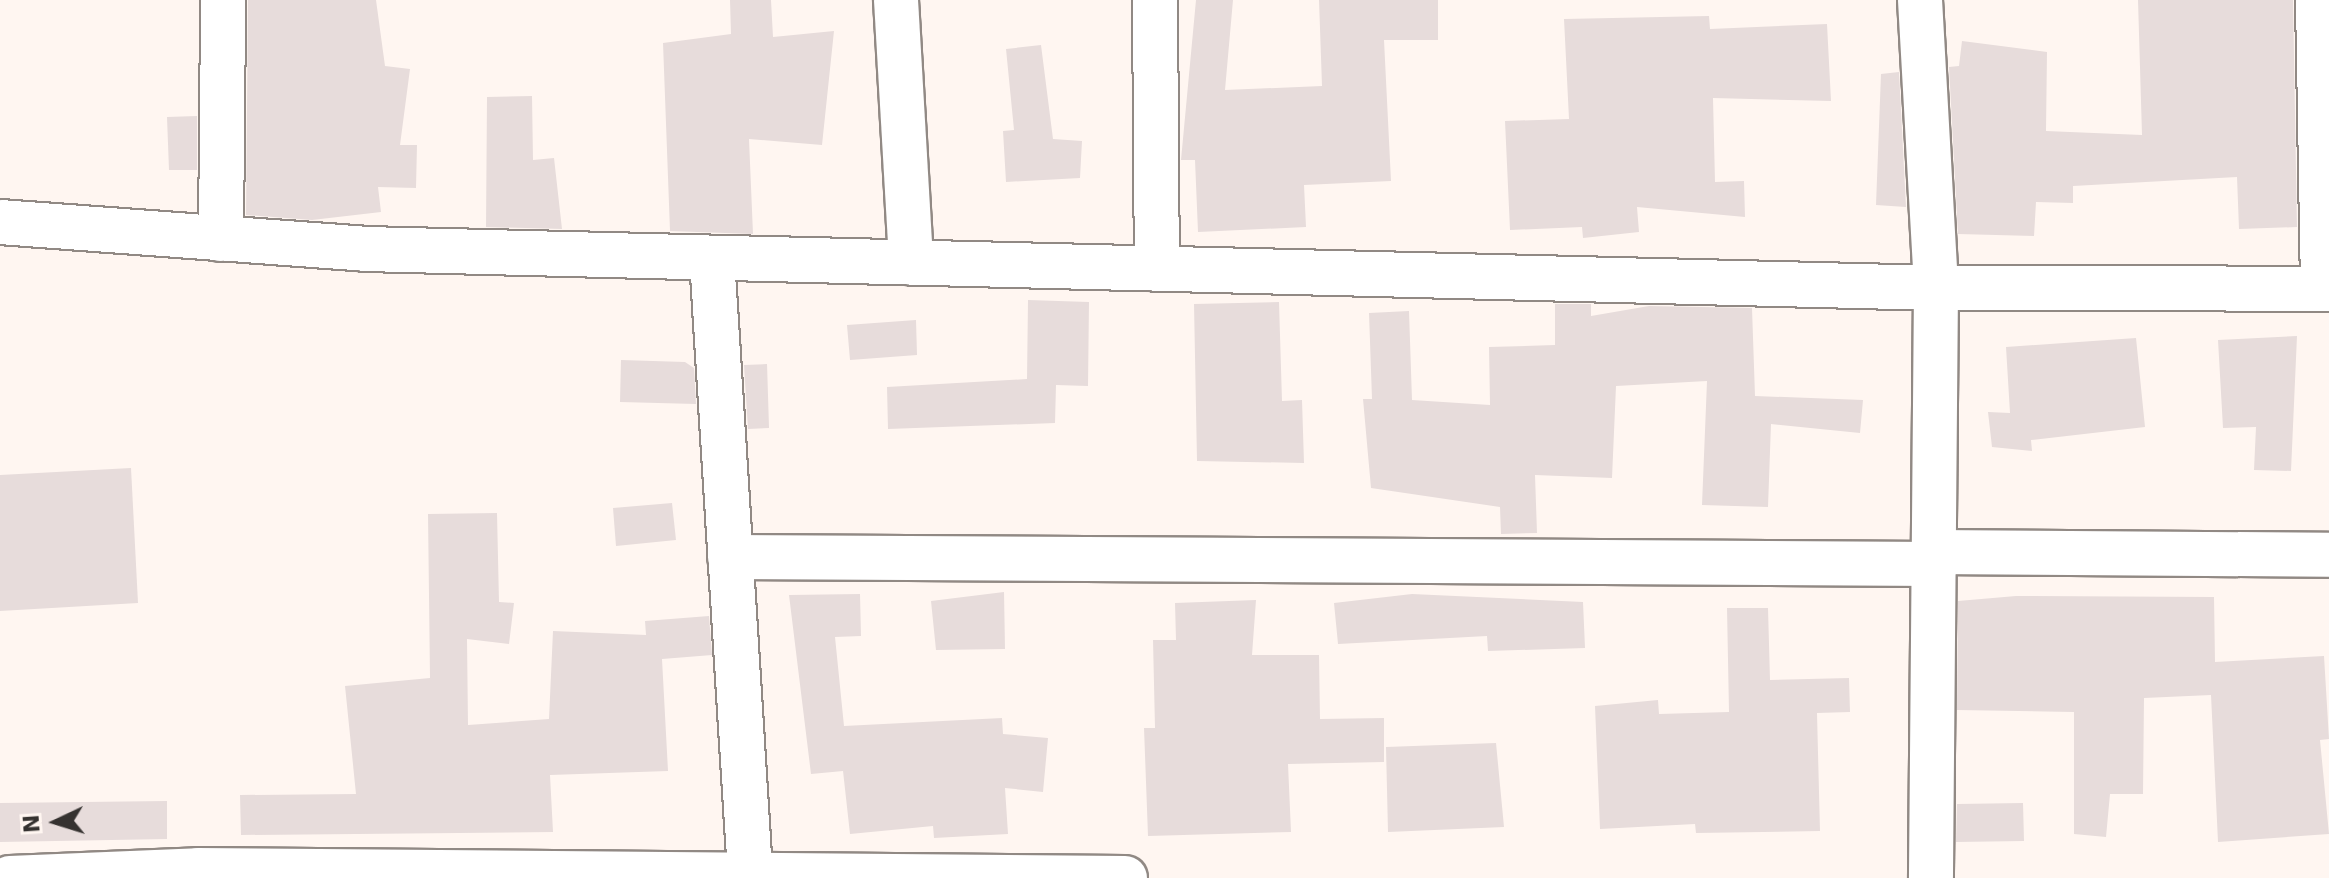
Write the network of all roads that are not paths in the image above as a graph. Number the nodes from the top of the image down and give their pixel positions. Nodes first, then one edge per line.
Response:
1 (223, 0) edge
2 (896, 0) edge
3 (1155, 0) edge
4 (1920, 0) edge
5 (2318, 0) edge
6 (0, 222) edge
7 (221, 239) junction
8 (712, 258) junction
9 (911, 263) junction
10 (1157, 269) junction
11 (1936, 288) junction
12 (2326, 289) edge
13 (2329, 555) edge
14 (730, 557) junction
15 (1935, 558) junction
16 (750, 872) junction
17 (198, 874) edge
18 (826, 876) edge
19 (10, 878) edge
20 (1125, 878) edge
21 (1931, 878) edge

1 - 7 street
2 - 9 street
3 - 10 street
4 - 11 street
5 - 12 street
6 - 7 street
7 - 8 street
8 - 9 street
8 - 14 street
9 - 10 street
10 - 11 street
11 - 12 street
11 - 15 street
13 - 15 street
14 - 15 street
14 - 16 street
15 - 21 street
16 - 17 street
16 - 18 street
17 - 19 street
18 - 20 street

